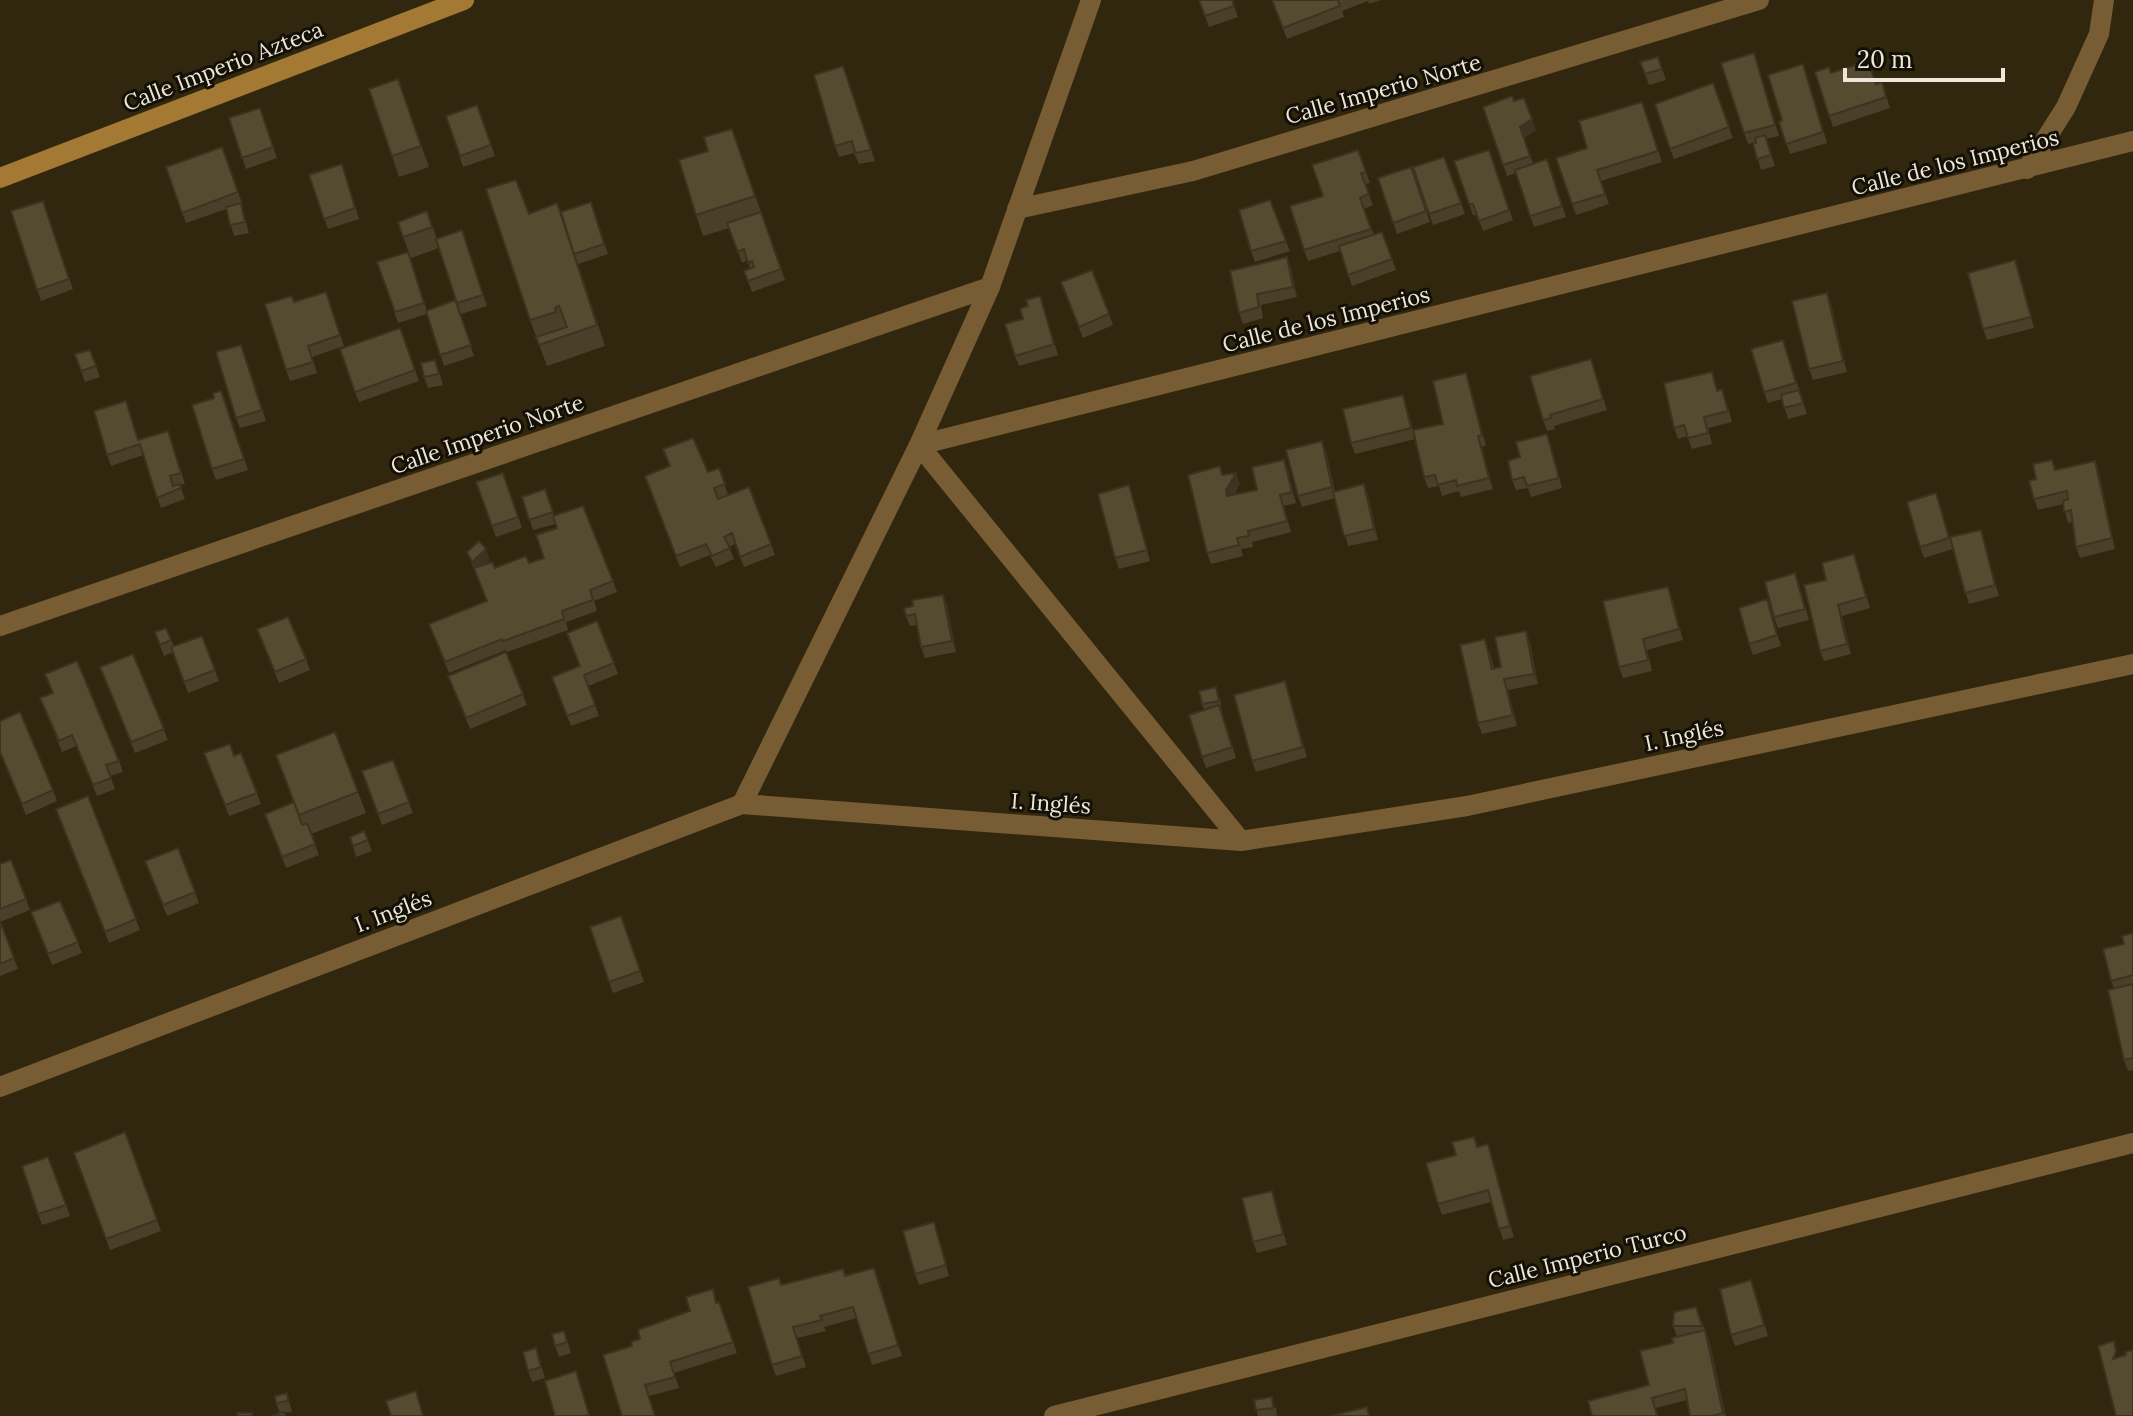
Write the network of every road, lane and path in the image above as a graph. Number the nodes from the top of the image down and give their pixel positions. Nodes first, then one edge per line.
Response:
1 (464, 0) edge
2 (1091, 0) edge
3 (1759, 0) edge
4 (2104, 0) edge
5 (2133, 141) edge
6 (2027, 169) junction
7 (0, 178) edge
8 (1017, 209) junction
9 (990, 287) junction
10 (919, 445) junction
11 (0, 626) edge
12 (2133, 664) edge
13 (742, 804) junction
14 (1241, 841) junction
15 (0, 1087) edge
16 (2133, 1143) edge
17 (1054, 1416) edge

1 - 7 street, Calle Imperio Azteca
2 - 8 street
3 - 8 street, Calle Imperio Norte
4 - 6 street
5 - 6 street, Calle de los Imperios
6 - 10 street, Calle de los Imperios
8 - 9 street
9 - 10 street
9 - 11 street, Calle Imperio Norte
10 - 13 street
10 - 14 street
12 - 14 street, I. Inglés
13 - 14 street, I. Inglés
13 - 15 street, I. Inglés
16 - 17 street, Calle Imperio Turco

